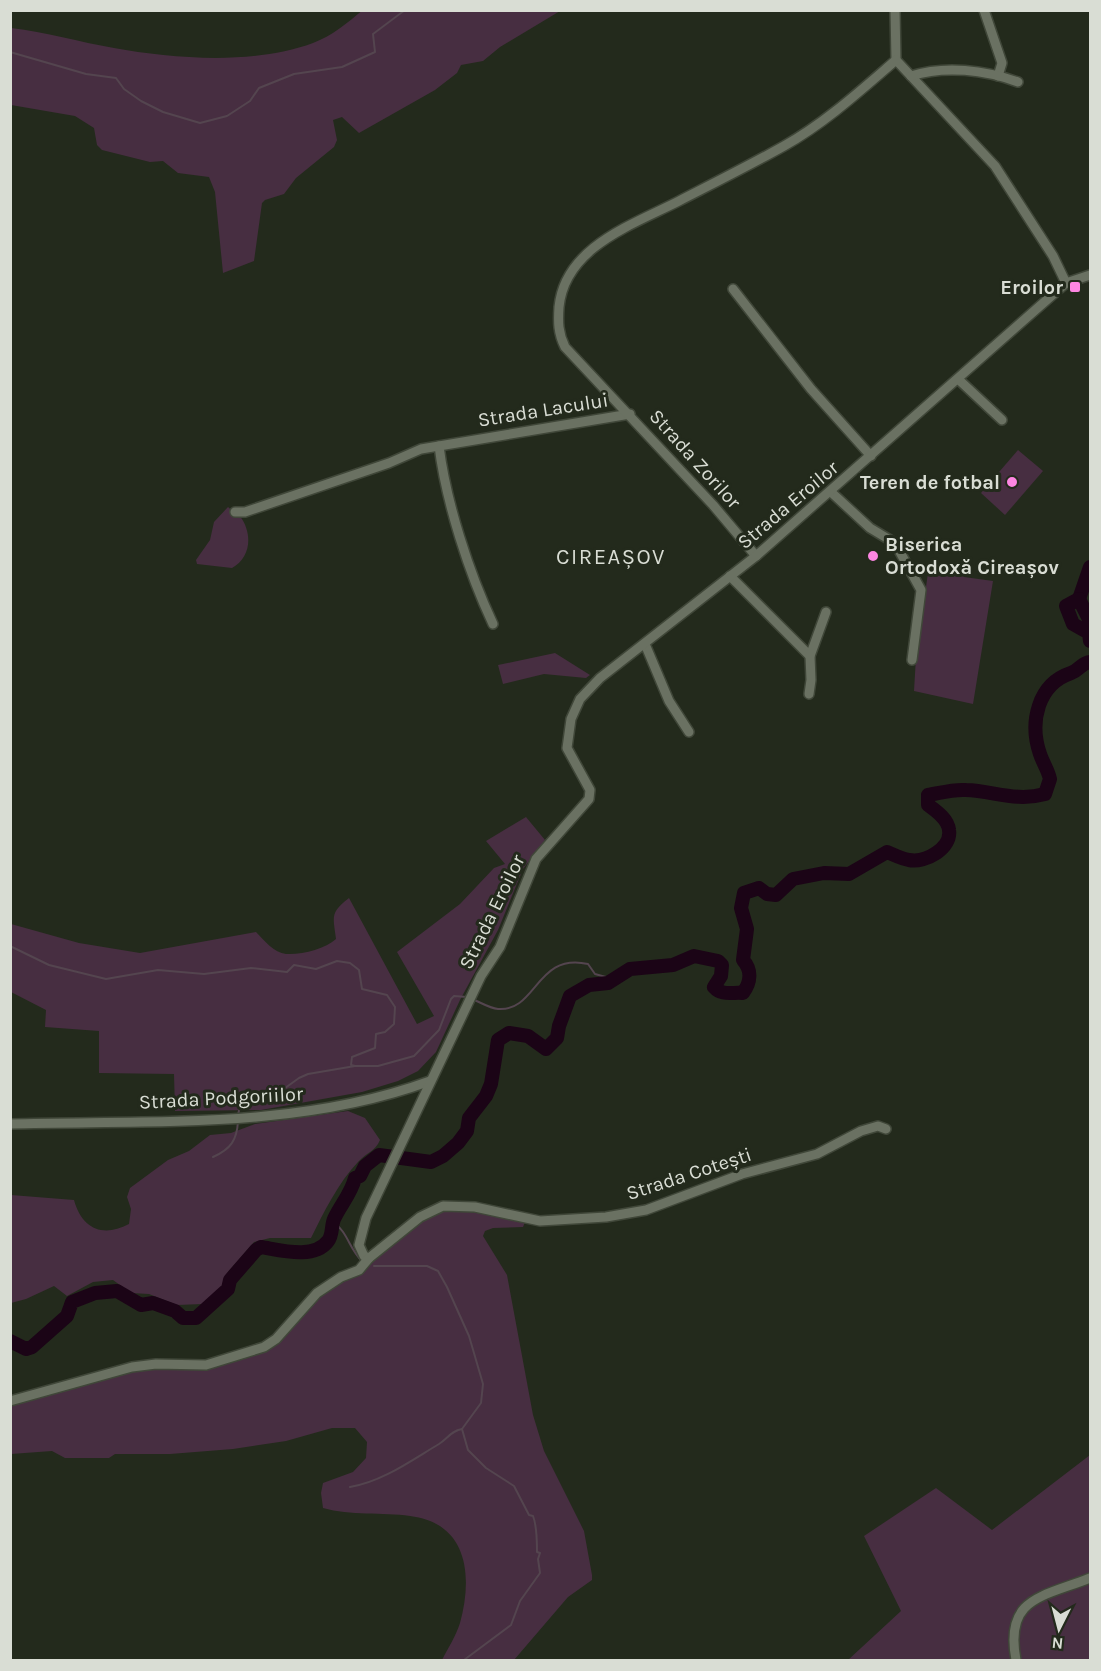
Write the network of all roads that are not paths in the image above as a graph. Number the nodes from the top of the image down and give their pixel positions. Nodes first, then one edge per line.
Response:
1 (894, 10) edge
2 (984, 10) edge
3 (896, 60) junction
4 (911, 76) junction
5 (998, 76) junction
6 (1018, 82) dead end
7 (1090, 275) edge
8 (1066, 284) junction
9 (733, 289) dead end
10 (958, 379) junction
11 (630, 414) junction
12 (1002, 420) dead end
13 (439, 446) junction
14 (872, 456) junction
15 (831, 492) junction
16 (236, 512) dead end
17 (756, 556) junction
18 (730, 576) junction
19 (826, 612) dead end
20 (493, 624) dead end
21 (645, 644) junction
22 (810, 656) junction
23 (912, 660) dead end
24 (808, 694) dead end
25 (688, 732) dead end
26 (430, 1081) junction
27 (10, 1124) edge
28 (886, 1129) dead end
29 (369, 1258) junction
30 (10, 1401) edge
31 (1090, 1578) edge
32 (1016, 1660) edge

1 - 3 street
2 - 5 street
3 - 4 street
3 - 11 street, Strada Lacului
4 - 5 street
4 - 8 street
5 - 6 street
7 - 8 street, Strada Eroilor
8 - 10 street, Strada Eroilor
9 - 14 street
10 - 12 street
10 - 14 street, Strada Eroilor
11 - 13 street, Strada Lacului
11 - 17 street, Strada Zorilor
13 - 16 street, Strada Lacului
13 - 20 street
14 - 15 street, Strada Eroilor
15 - 17 street, Strada Eroilor
15 - 23 street
17 - 18 street, Strada Eroilor
18 - 21 street, Strada Eroilor
18 - 22 street
19 - 22 street
21 - 25 street
21 - 26 street, Strada Eroilor
22 - 24 street
26 - 27 street, Strada Podgoriilor
26 - 29 street, Strada Eroilor
28 - 29 street, Strada Cotești
29 - 30 street
31 - 32 street

